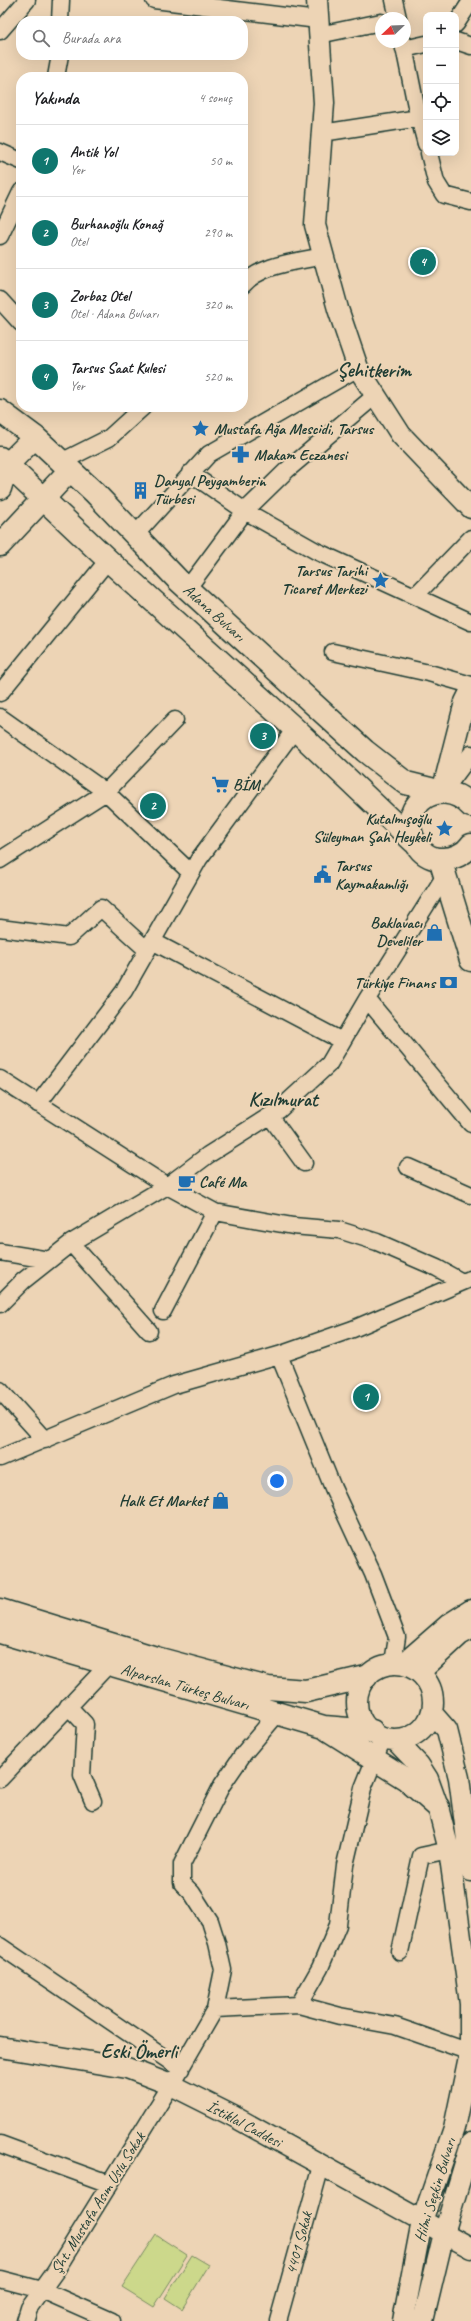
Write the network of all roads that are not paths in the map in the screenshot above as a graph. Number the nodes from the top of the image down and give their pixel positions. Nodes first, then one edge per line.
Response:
1 (27, 0) edge
2 (61, 0) edge
3 (154, 0) edge
4 (317, 0) edge
5 (394, 0) edge
6 (471, 1) edge
7 (397, 12) edge
8 (60, 16) edge
9 (459, 19) edge
10 (375, 23) edge
11 (319, 28) junction
12 (0, 31) edge
13 (459, 42) edge
14 (423, 44) edge
15 (411, 45) edge
16 (471, 46) edge
17 (404, 48) edge
18 (59, 60) edge
19 (57, 72) edge
20 (419, 118) junction
21 (322, 133) junction
22 (423, 133) edge
23 (0, 152) edge
24 (429, 156) edge
25 (16, 159) edge
26 (16, 202) edge
27 (471, 202) edge
28 (0, 236) edge
29 (323, 256) junction
30 (248, 275) edge
31 (0, 300) edge
32 (16, 318) edge
33 (358, 368) junction
34 (376, 395) junction
35 (0, 411) edge
36 (132, 412) edge
37 (35, 438) junction
38 (4, 462) edge
39 (66, 466) junction
40 (190, 473) junction
41 (0, 488) edge
42 (43, 500) junction
43 (471, 508) edge
44 (245, 511) junction
45 (135, 535) junction
46 (471, 538) edge
47 (0, 545) edge
48 (108, 560) junction
49 (187, 588) junction
50 (415, 596) junction
51 (471, 622) edge
52 (333, 652) dead end
53 (471, 685) edge
54 (471, 690) edge
55 (0, 693) edge
56 (0, 717) edge
57 (175, 720) dead end
58 (295, 729) junction
59 (471, 754) edge
60 (106, 792) junction
61 (442, 792) junction
62 (471, 806) edge
63 (414, 842) junction
64 (471, 845) edge
65 (0, 860) edge
66 (442, 868) junction
67 (471, 868) edge
68 (191, 873) junction
69 (0, 928) edge
70 (150, 945) junction
71 (471, 960) edge
72 (366, 999) junction
73 (342, 1041) junction
74 (0, 1079) edge
75 (38, 1104) junction
76 (270, 1116) junction
77 (471, 1124) edge
78 (304, 1163) dead end
79 (408, 1167) dead end
80 (167, 1186) junction
81 (471, 1195) edge
82 (215, 1212) junction
83 (71, 1243) junction
84 (0, 1252) edge
85 (49, 1260) junction
86 (467, 1280) edge
87 (0, 1304) edge
88 (163, 1311) dead end
89 (149, 1331) dead end
90 (279, 1354) junction
91 (0, 1390) edge
92 (45, 1440) junction
93 (0, 1458) edge
94 (0, 1610) edge
95 (471, 1610) edge
96 (471, 1629) edge
97 (0, 1632) edge
98 (109, 1664) junction
99 (405, 1667) junction
100 (366, 1677) junction
101 (68, 1706) junction
102 (432, 1713) junction
103 (277, 1714) junction
104 (324, 1727) junction
105 (383, 1736) junction
106 (375, 1759) junction
107 (0, 1779) edge
108 (465, 1782) edge
109 (93, 1801) dead end
110 (438, 1807) junction
111 (448, 1850) junction
112 (471, 1871) edge
113 (0, 1946) edge
114 (400, 1952) dead end
115 (299, 2005) junction
116 (215, 2009) junction
117 (0, 2047) edge
118 (470, 2052) edge
119 (176, 2077) junction
120 (0, 2144) edge
121 (471, 2144) edge
122 (321, 2166) junction
123 (110, 2184) junction
124 (422, 2221) junction
125 (444, 2233) junction
126 (471, 2248) edge
127 (0, 2279) edge
128 (42, 2290) junction
129 (25, 2321) edge
130 (112, 2321) edge
131 (278, 2321) edge
132 (404, 2321) edge
133 (423, 2321) edge

1 - 12 street
2 - 8 street
3 - 11 street
4 - 11 street
5 - 7 street
6 - 9 street
10 - 11 street
11 - 21 street
13 - 16 street
14 - 15 street
17 - 20 street
18 - 19 street
20 - 21 street
20 - 22 street
21 - 29 street
23 - 25 street
24 - 27 street
26 - 28 street
29 - 30 street
29 - 33 street
31 - 32 street
33 - 34 street
33 - 40 street
34 - 43 street
34 - 44 street
35 - 37 main road, Adana Bulvarı
36 - 39 street
37 - 38 main road
37 - 39 main road, Adana Bulvarı
38 - 41 main road
38 - 42 main road, Adana Bulvarı
39 - 42 main road
39 - 45 main road, Adana Bulvarı
40 - 44 street
40 - 45 street
42 - 47 main road
42 - 48 main road, Adana Bulvarı
44 - 49 street
44 - 50 street
45 - 49 main road, Adana Bulvarı
46 - 50 street
48 - 55 street
48 - 58 main road, Adana Bulvarı
49 - 61 main road, Adana Bulvarı
50 - 51 street
52 - 53 street
54 - 61 street
56 - 60 street
57 - 60 street
58 - 63 main road, Adana Bulvarı
58 - 68 street
59 - 61 street
60 - 65 street
60 - 68 street
61 - 62 main road, Adana Bulvarı
61 - 63 main road
63 - 66 main road, Adana Bulvarı
64 - 66 main road
66 - 67 main road, Adana Bulvarı
66 - 71 main road
66 - 72 street
68 - 70 street
69 - 70 street
70 - 73 street
70 - 75 street
72 - 73 street
72 - 77 street
73 - 76 street
74 - 75 street
75 - 80 street
76 - 78 street
76 - 80 street
79 - 81 street
80 - 82 street
80 - 83 street
82 - 86 street
82 - 88 street
83 - 85 street
83 - 89 street
84 - 85 street
85 - 87 street
86 - 90 street
90 - 92 street
90 - 99 street
91 - 92 street
92 - 93 street
94 - 100 main road, Alparslan Türkeş Bulvarı
95 - 99 street
96 - 99 street
97 - 98 main road, Alparslan Türkeş Bulvarı
98 - 101 street
98 - 103 main road, Alparslan Türkeş Bulvarı
99 - 100 street
99 - 102 street
100 - 105 street
101 - 107 street
101 - 109 street
102 - 105 street
102 - 108 street
103 - 104 main road, Alparslan Türkeş Bulvarı
103 - 116 street, Şht. Mustafa Asım Uslu Sokak
104 - 105 main road, Alparslan Türkeş Bulvarı
104 - 106 main road
105 - 106 street
105 - 110 street, Hilmi Seçkin Bulvarı
106 - 110 main road
106 - 115 street
108 - 112 street
110 - 111 street, Hilmi Seçkin Bulvarı
111 - 114 street
111 - 118 street, Hilmi Seçkin Bulvarı
113 - 119 street
115 - 116 street
115 - 118 street
116 - 119 street, Şht. Mustafa Asım Uslu Sokak
117 - 119 street, İstiklal Caddesi
118 - 124 street, Hilmi Seçkin Bulvarı
119 - 122 street, İstiklal Caddesi
119 - 123 street, Şht. Mustafa Asım Uslu Sokak
120 - 123 street
121 - 125 street, Hilmi Seçkin Bulvarı
122 - 124 street, İstiklal Caddesi
122 - 131 street, 4401 Sokak
123 - 128 street, Şht. Mustafa Asım Uslu Sokak
124 - 125 street, İstiklal Caddesi
124 - 132 street, Hilmi Seçkin Bulvarı
125 - 126 street, İstiklal Caddesi
125 - 133 street, Hilmi Seçkin Bulvarı
127 - 128 street
128 - 129 street, Şht. Mustafa Asım Uslu Sokak
128 - 130 street

